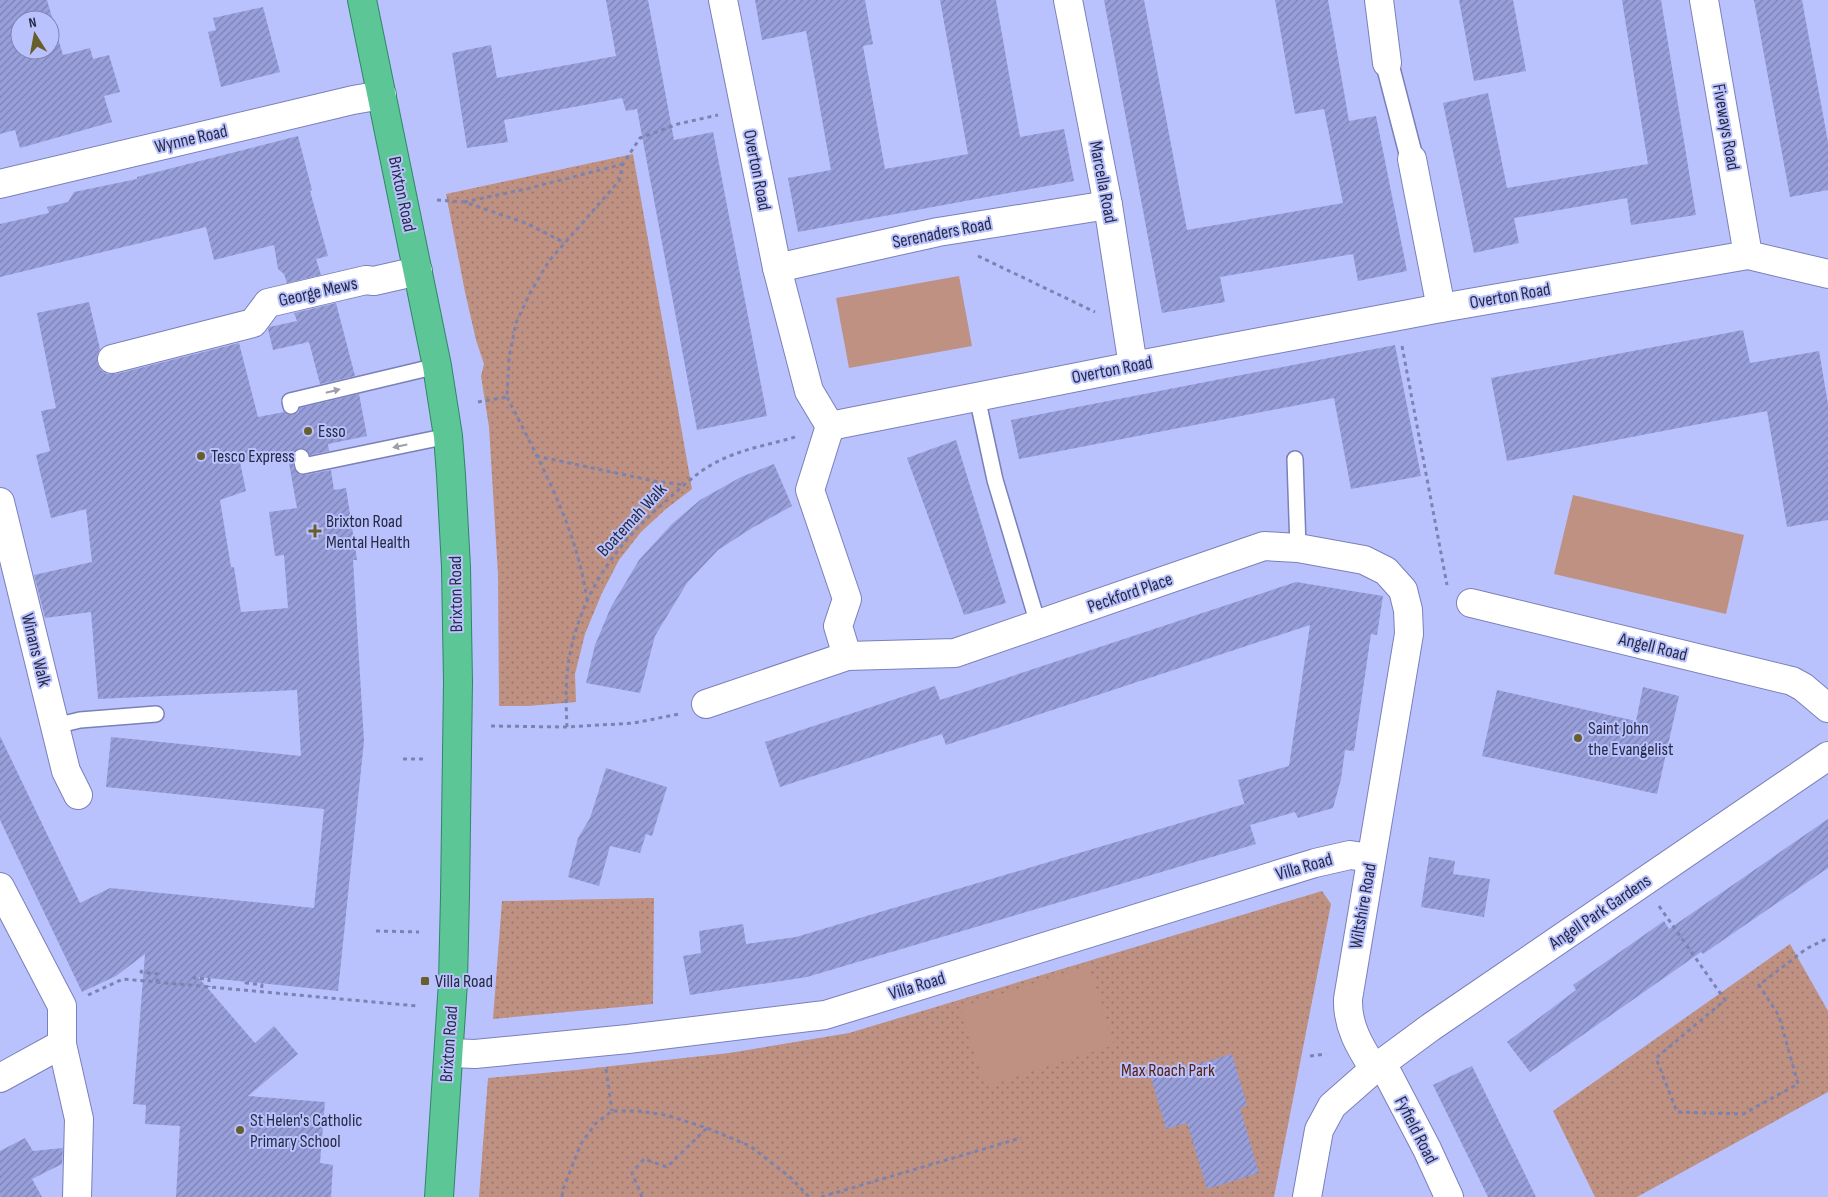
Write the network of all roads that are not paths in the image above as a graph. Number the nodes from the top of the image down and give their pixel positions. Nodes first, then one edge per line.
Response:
1 (362, 0) edge
2 (723, 0) edge
3 (1068, 0) edge
4 (1379, 0) edge
5 (1704, 0) edge
6 (1387, 63) joint
7 (382, 95) junction
8 (1412, 159) joint
9 (0, 184) edge
10 (1108, 205) junction
11 (1748, 255) junction
12 (777, 268) junction
13 (418, 271) junction
14 (1828, 274) edge
15 (1441, 308) junction
16 (112, 359) dead end
17 (436, 366) junction
18 (1133, 366) junction
19 (977, 397) junction
20 (291, 406) dead end
21 (830, 426) junction
22 (448, 436) junction
23 (301, 456) dead end
24 (1295, 459) dead end
25 (0, 502) edge
26 (1298, 548) junction
27 (1403, 590) joint
28 (1460, 597) road end
29 (1038, 624) junction
30 (847, 656) junction
31 (706, 704) road end
32 (1828, 708) edge
33 (156, 714) dead end
34 (55, 726) junction
35 (1828, 756) edge
36 (78, 795) dead end
37 (1371, 858) junction
38 (0, 887) edge
39 (62, 1044) junction
40 (449, 1053) junction
41 (1378, 1066) junction
42 (0, 1078) edge
43 (77, 1197) edge
44 (439, 1197) edge
45 (1307, 1197) edge
46 (1449, 1197) edge

1 - 7 highway, Brixton Road
2 - 12 street, Overton Road
3 - 10 street, Marcella Road
4 - 6 street
5 - 11 street, Fiveways Road
6 - 8 street
7 - 9 street, Wynne Road
7 - 13 highway, Brixton Road
8 - 15 street
10 - 12 street, Serenaders Road
10 - 18 street, Marcella Road
11 - 14 street, Overton Road
11 - 15 street, Overton Road
12 - 21 street, Overton Road
13 - 16 street, George Mews
13 - 17 highway, Brixton Road
15 - 18 street, Overton Road
20 -> 17 lane
17 - 22 highway, Brixton Road
18 - 19 street, Overton Road
19 - 21 street, Overton Road
19 - 29 lane
21 - 30 street
22 -> 23 lane
22 - 40 highway, Brixton Road
24 - 26 lane
25 - 34 street, Winans Walk
26 - 27 street, Peckford Place
26 - 29 street, Peckford Place
27 - 37 street, Wiltshire Road
28 - 32 street, Angell Road
29 - 30 street, Peckford Place
30 - 31 street, Peckford Place
33 - 34 lane
34 - 36 street, Winans Walk
35 - 41 street, Angell Park Gardens
37 - 40 street, Villa Road
37 - 41 street, Wiltshire Road
38 - 39 street
39 - 42 street
39 - 43 street
40 - 44 highway, Brixton Road
41 - 45 street
41 - 46 street, Fyfield Road

